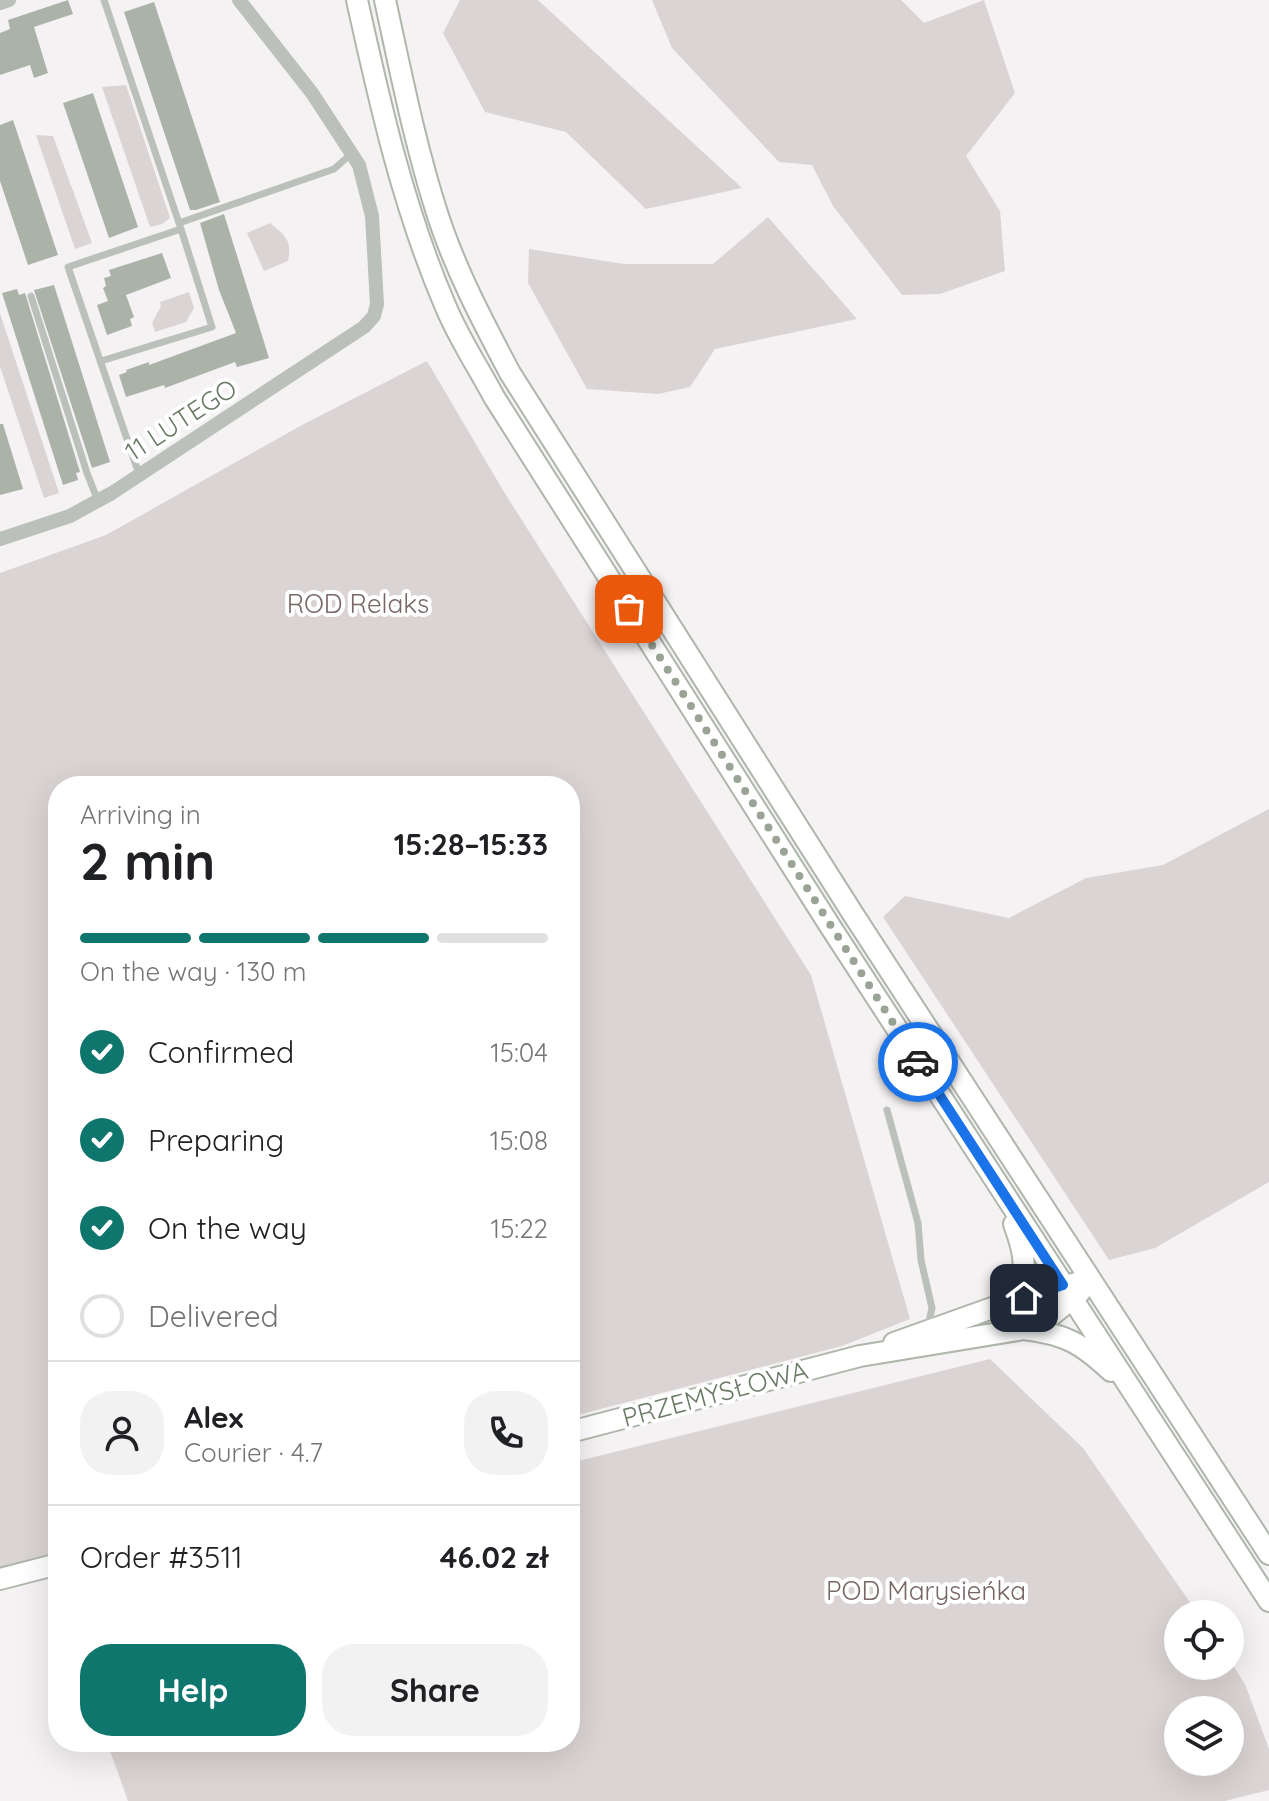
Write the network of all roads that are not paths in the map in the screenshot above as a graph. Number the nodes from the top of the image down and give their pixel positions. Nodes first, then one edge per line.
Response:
1 (9, 0) edge
2 (104, 0) edge
3 (239, 0) edge
4 (357, 0) edge
5 (385, 0) edge
6 (0, 3) edge
7 (352, 153) junction
8 (180, 226) junction
9 (31, 296) dead end
10 (101, 361) junction
11 (140, 476) junction
12 (98, 501) junction
13 (0, 539) edge
14 (887, 1110) dead end
15 (1005, 1195) junction
16 (1092, 1282) junction
17 (1068, 1292) junction
18 (1009, 1302) junction
19 (1024, 1329) junction
20 (929, 1338) junction
21 (1131, 1391) junction
22 (580, 1429) edge
23 (1269, 1554) edge
24 (48, 1567) edge
25 (0, 1579) edge
26 (1269, 1601) edge

1 - 6 street
2 - 8 lane
3 - 7 street
4 - 15 main road
5 - 16 main road
7 - 8 lane
7 - 11 street, 11 LUTEGO
8 - 10 lane
8 - 10 lane
9 - 12 lane
10 - 11 lane
11 - 12 street, 11 LUTEGO
12 - 13 street, 11 LUTEGO
14 - 20 lane
15 - 17 main road
15 - 18 main road
16 - 17 main road, PRZEMYSŁOWA
16 - 23 main road
17 - 18 main road, PRZEMYSŁOWA
17 - 19 main road, PRZEMYSŁOWA
17 - 21 main road
18 - 20 main road, PRZEMYSŁOWA
19 - 20 main road, PRZEMYSŁOWA
19 - 21 main road
20 - 22 main road, PRZEMYSŁOWA
21 - 26 main road
24 - 25 main road

